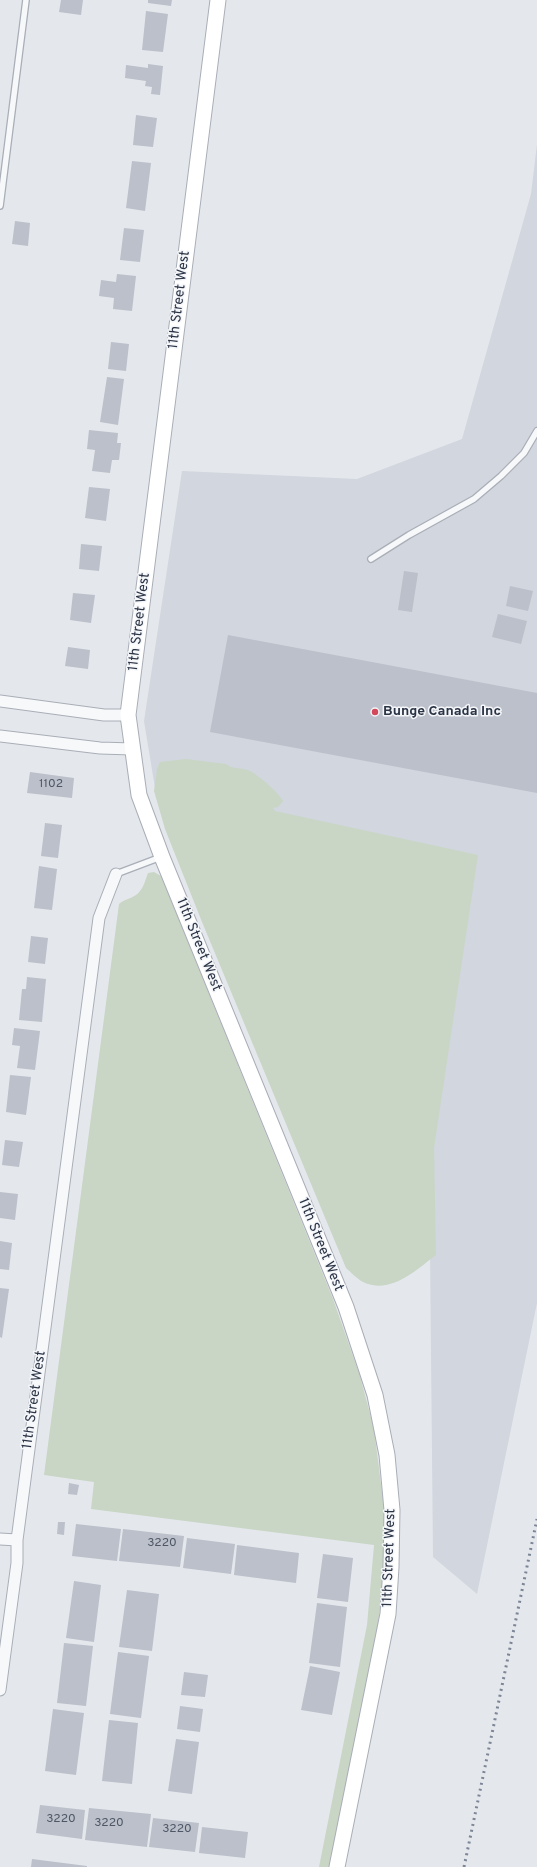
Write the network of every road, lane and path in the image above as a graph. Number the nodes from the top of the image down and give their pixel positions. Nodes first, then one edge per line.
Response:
1 (26, 0) edge
2 (218, 0) edge
3 (0, 206) edge
4 (537, 431) edge
5 (371, 559) dead end
6 (0, 701) edge
7 (128, 715) junction
8 (0, 736) edge
9 (132, 749) junction
10 (162, 857) junction
11 (116, 874) joint
12 (0, 1539) edge
13 (17, 1540) junction
14 (0, 1690) edge
15 (337, 1867) edge

1 - 3 lane
2 - 7 main road, 11th Street West
4 - 5 lane
6 - 7 street
7 - 9 main road, 11th Street West
8 - 9 street
9 - 10 main road, 11th Street West
10 - 11 lane
10 - 15 main road, 11th Street West
11 - 13 street, 11th Street West
12 - 13 street
13 - 14 street, 11th Street West

